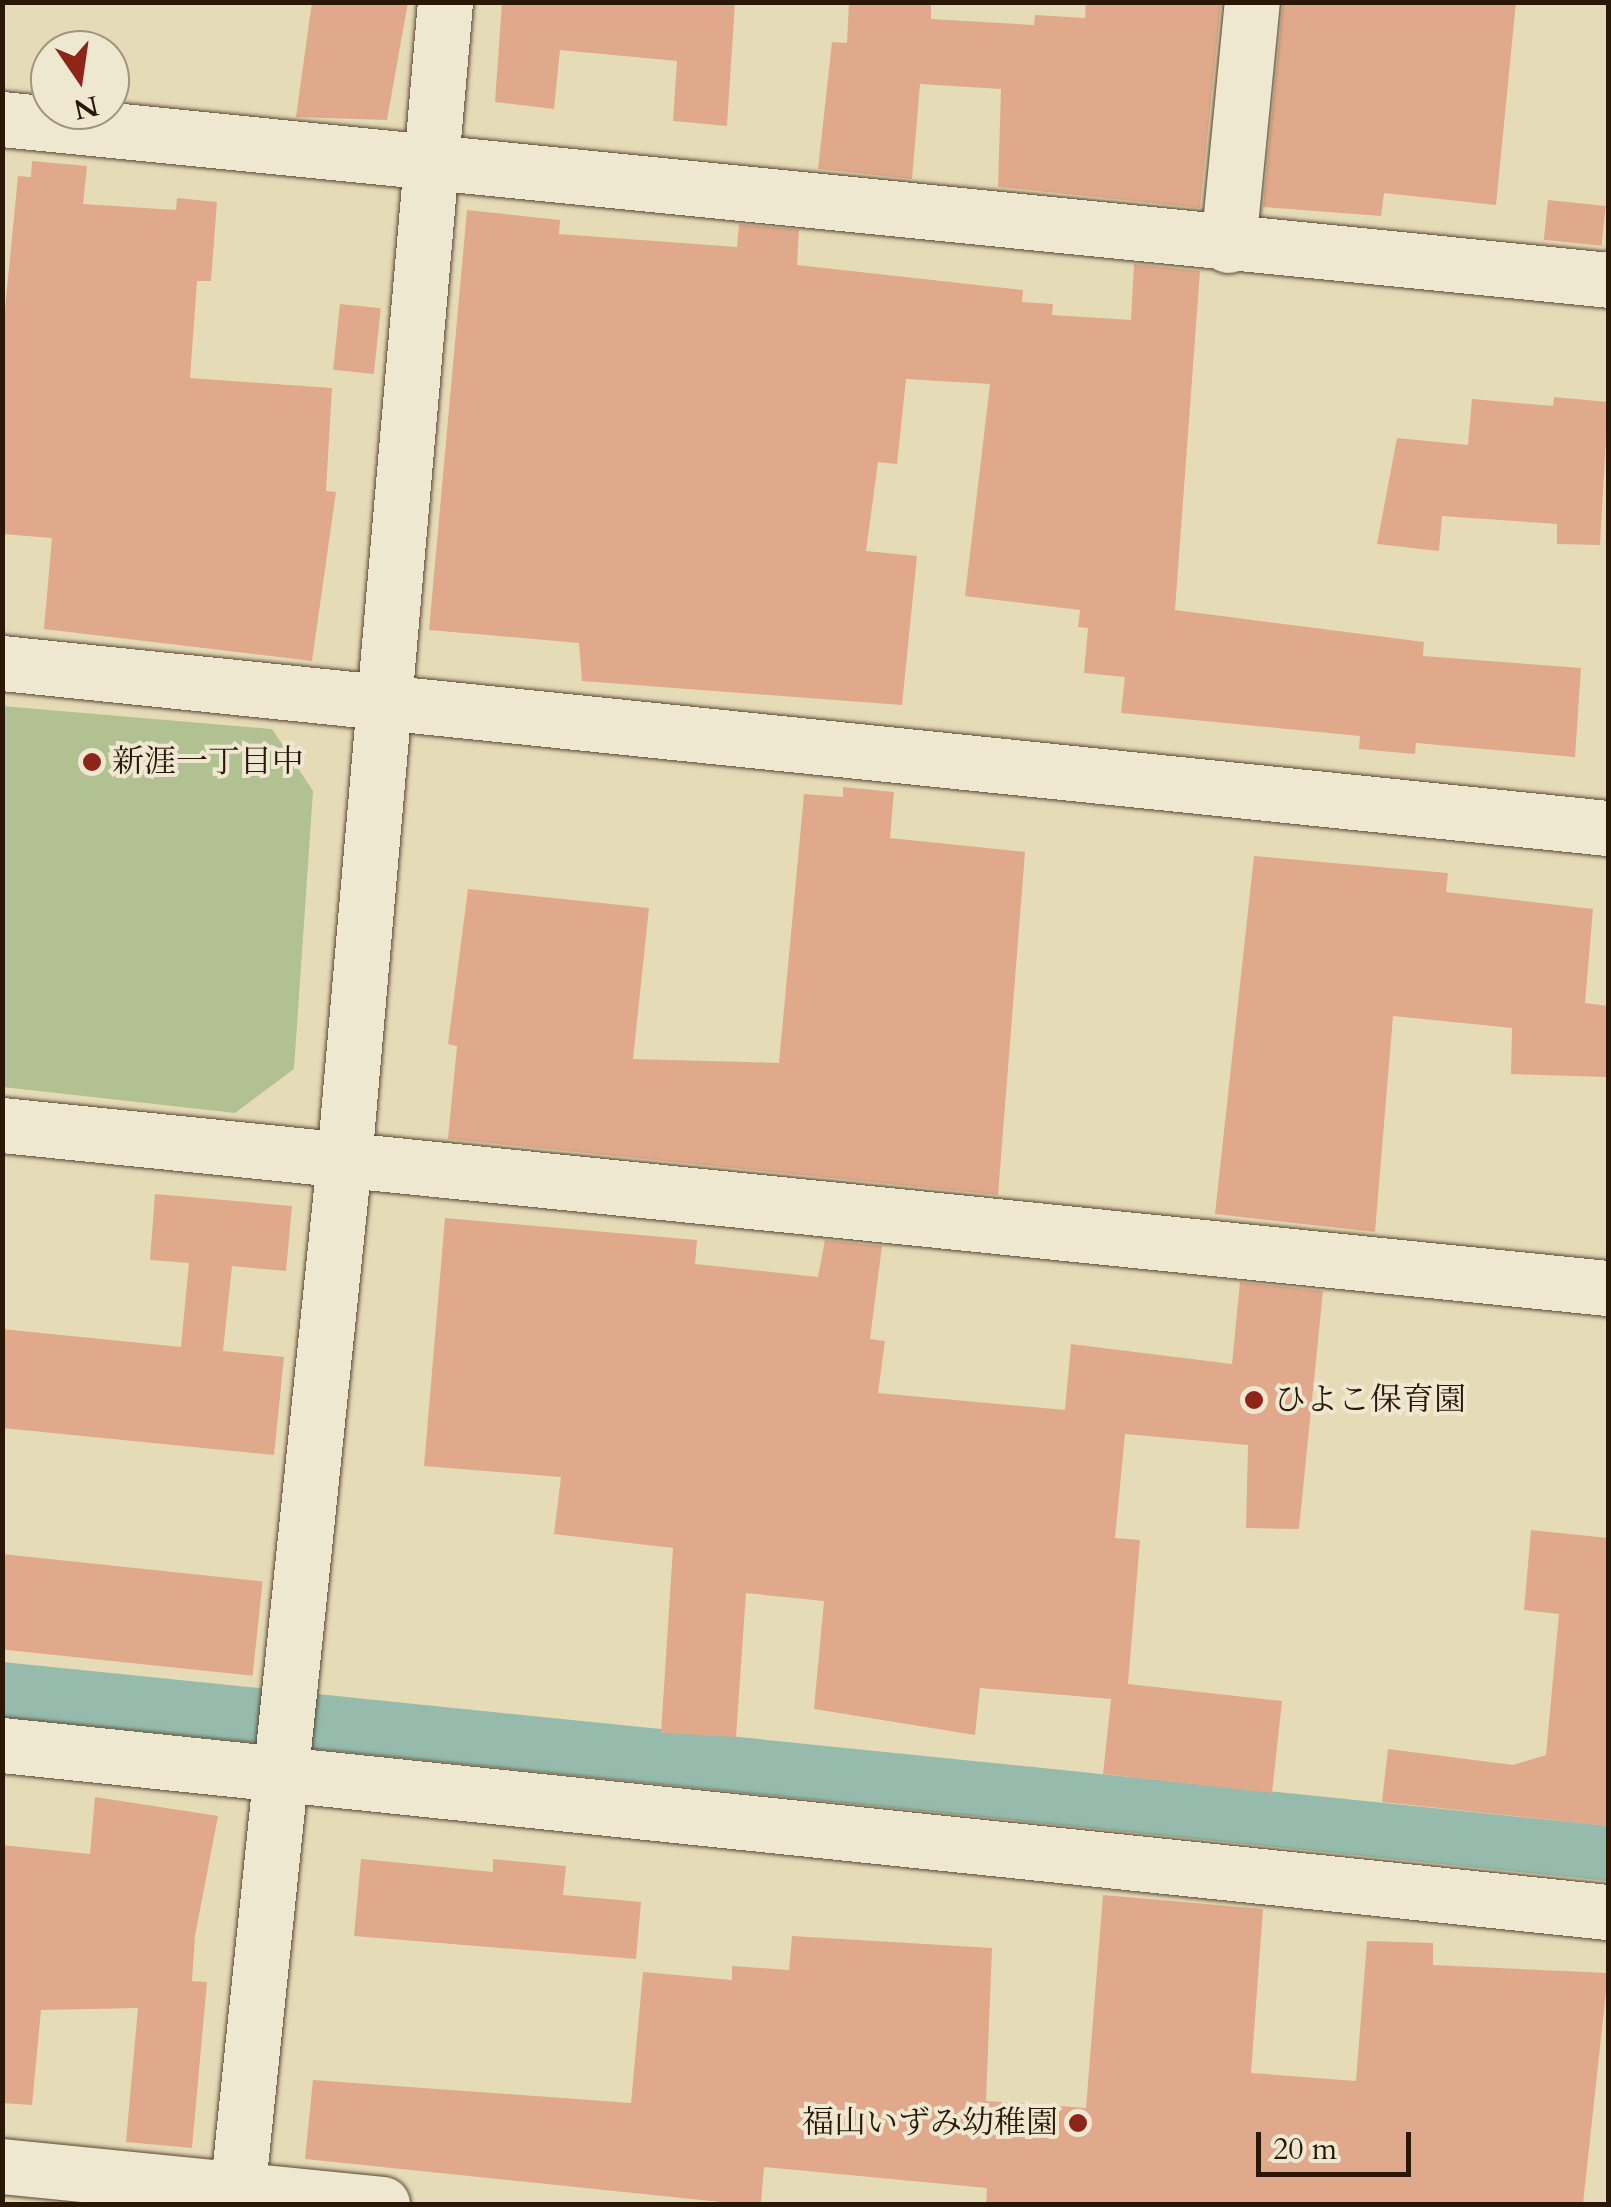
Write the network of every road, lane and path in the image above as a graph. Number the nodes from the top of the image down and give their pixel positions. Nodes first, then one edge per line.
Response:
1 (445, 2) edge
2 (1252, 2) edge
3 (2, 119) edge
4 (430, 162) junction
5 (1228, 245) junction
6 (1608, 280) edge
7 (2, 663) edge
8 (377, 701) junction
9 (1608, 828) edge
10 (2, 1125) edge
11 (344, 1160) junction
12 (1608, 1288) edge
13 (2, 1745) edge
14 (279, 1762) junction
15 (1608, 1912) edge
16 (2, 2166) edge
17 (237, 2197) edge
18 (382, 2204) edge

1 - 4 street
2 - 5 street
3 - 4 street
4 - 5 street
4 - 8 street
5 - 6 street
7 - 8 street
8 - 9 street
8 - 11 street
10 - 11 street
11 - 12 street
11 - 14 street
13 - 14 street
14 - 15 street
14 - 17 street
16 - 17 street
17 - 18 street

